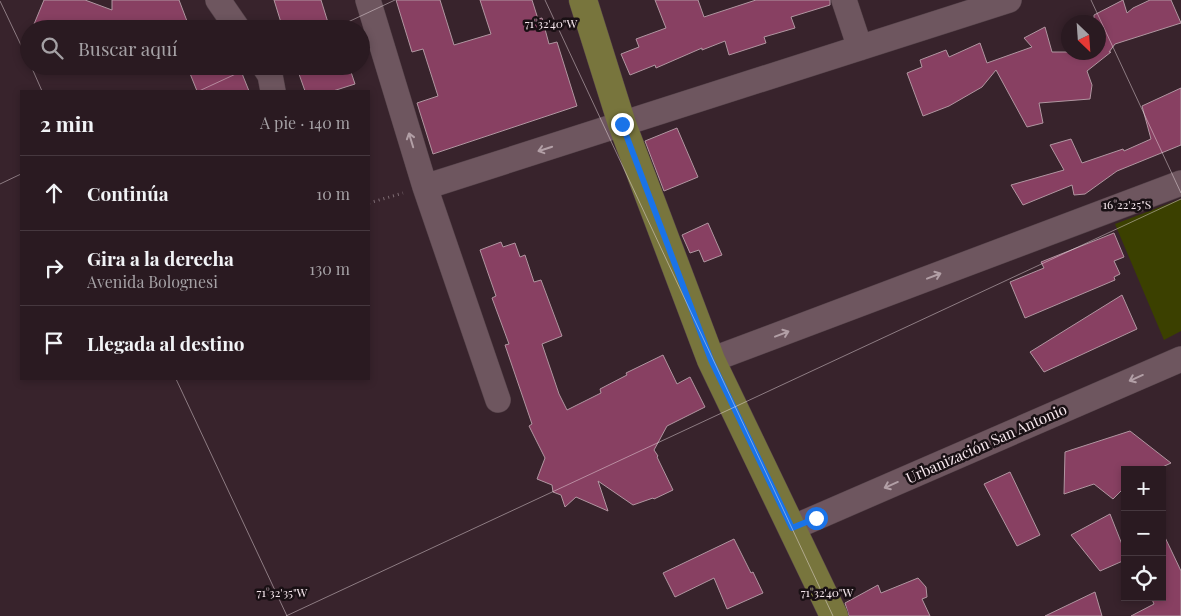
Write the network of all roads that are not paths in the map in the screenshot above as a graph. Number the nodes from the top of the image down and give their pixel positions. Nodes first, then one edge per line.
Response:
1 (218, 0) edge
2 (368, 0) edge
3 (583, 0) edge
4 (844, 0) edge
5 (1009, 0) edge
6 (232, 20) edge
7 (860, 48) junction
8 (270, 75) edge
9 (272, 90) edge
10 (622, 124) junction
11 (1181, 183) edge
12 (425, 187) junction
13 (1181, 359) edge
14 (711, 360) junction
15 (498, 400) dead end
16 (792, 528) junction
17 (834, 616) edge

1 - 6 street
12 -> 2 street
3 - 10 main road
4 - 7 street
5 - 7 street
7 - 10 street
8 - 9 street
10 -> 12 street
10 - 14 main road
14 -> 11 street
12 - 15 street
13 -> 16 street, Urbanización San Antonio
14 - 16 main road
16 - 17 main road

